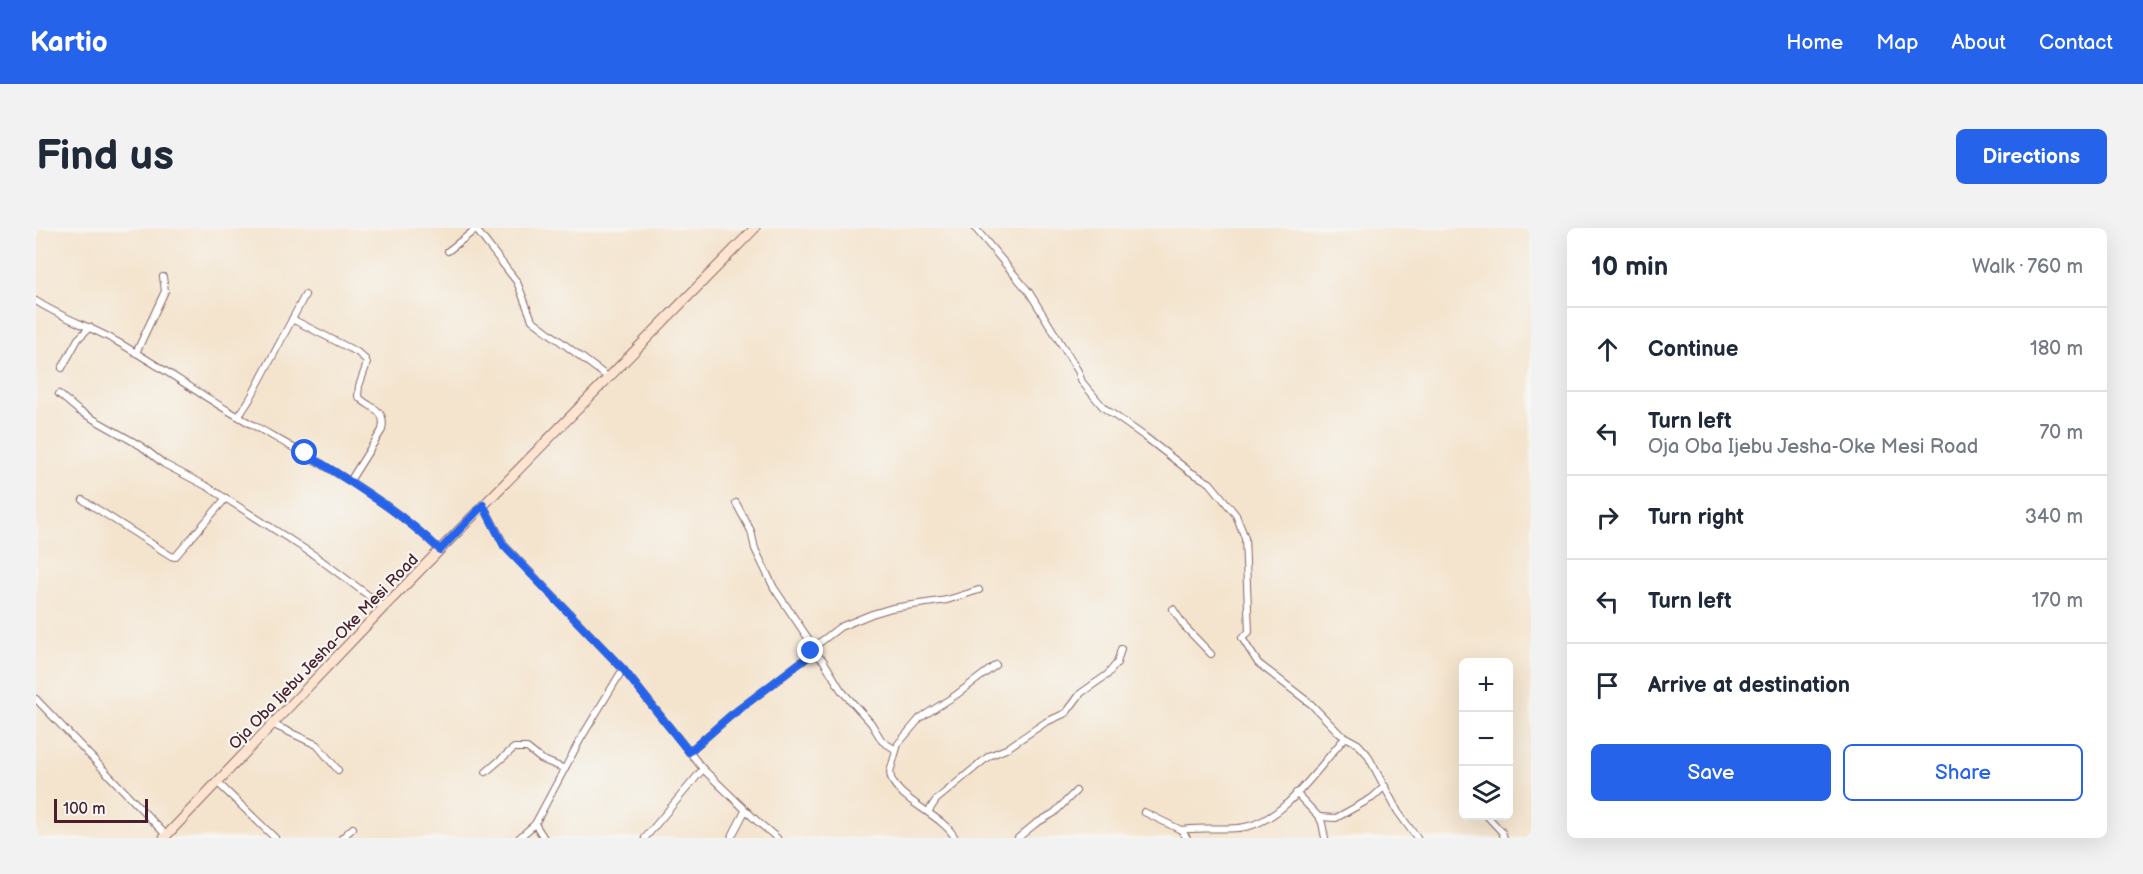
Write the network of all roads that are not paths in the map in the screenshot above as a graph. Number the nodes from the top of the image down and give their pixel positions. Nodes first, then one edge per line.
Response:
1 (475, 228) edge
2 (755, 228) edge
3 (975, 228) edge
4 (448, 252) dead end
5 (163, 278) dead end
6 (305, 295) dead end
7 (36, 301) edge
8 (292, 319) junction
9 (90, 327) junction
10 (136, 353) junction
11 (62, 368) dead end
12 (609, 378) junction
13 (58, 394) dead end
14 (239, 416) junction
15 (350, 481) junction
16 (226, 498) junction
17 (83, 500) dead end
18 (736, 503) dead end
19 (483, 505) junction
20 (440, 550) junction
21 (979, 590) dead end
22 (384, 607) junction
23 (1173, 609) dead end
24 (813, 649) junction
25 (1121, 649) dead end
26 (1211, 654) dead end
27 (996, 665) dead end
28 (623, 669) junction
29 (36, 699) edge
30 (274, 724) junction
31 (1345, 738) junction
32 (896, 750) junction
33 (689, 752) junction
34 (565, 768) junction
35 (703, 769) junction
36 (338, 770) dead end
37 (486, 772) dead end
38 (217, 782) junction
39 (1385, 786) junction
40 (1076, 791) dead end
41 (1296, 793) junction
42 (746, 811) junction
43 (928, 812) junction
44 (1144, 812) dead end
45 (1318, 817) junction
46 (1489, 820) edge
47 (535, 824) junction
48 (352, 828) dead end
49 (1180, 830) junction
50 (166, 837) edge
51 (275, 838) edge
52 (342, 838) edge
53 (519, 838) edge
54 (544, 838) edge
55 (645, 838) edge
56 (730, 838) edge
57 (777, 838) edge
58 (955, 838) edge
59 (1018, 838) edge
60 (1187, 838) edge
61 (1325, 838) edge
62 (1417, 838) edge
63 (1504, 838) edge

1 - 4 street
1 - 12 street
2 - 12 main road, Oja Oba Ijebu Jesha-Oke Mesi Road
3 - 31 street
5 - 10 street
6 - 8 street
7 - 9 street
8 - 14 street
8 - 15 street
9 - 10 street
9 - 11 street
10 - 14 street
12 - 19 main road, Oja Oba Ijebu Jesha-Oke Mesi Road
13 - 16 street
14 - 15 street
15 - 20 street
16 - 17 street
16 - 22 street
18 - 24 street
19 - 20 main road, Oja Oba Ijebu Jesha-Oke Mesi Road
19 - 28 street
20 - 22 main road, Oja Oba Ijebu Jesha-Oke Mesi Road
21 - 24 street
22 - 30 main road, Oja Oba Ijebu Jesha-Oke Mesi Road
23 - 26 street
24 - 32 street
24 - 33 street
25 - 43 street
27 - 32 street
28 - 33 street
28 - 34 street
29 - 50 street
30 - 36 street
30 - 38 main road, Oja Oba Ijebu Jesha-Oke Mesi Road
31 - 39 street
31 - 41 street
32 - 43 street
33 - 35 street
34 - 37 street
34 - 47 street
35 - 42 street
35 - 55 street
38 - 50 main road, Oja Oba Ijebu Jesha-Oke Mesi Road
38 - 51 street
39 - 45 street
39 - 62 street
40 - 59 street
41 - 45 street
41 - 49 street
42 - 56 street
42 - 57 street
43 - 58 street
44 - 49 street
45 - 61 street
46 - 63 street
47 - 53 street
47 - 54 street
48 - 52 street
49 - 60 street

